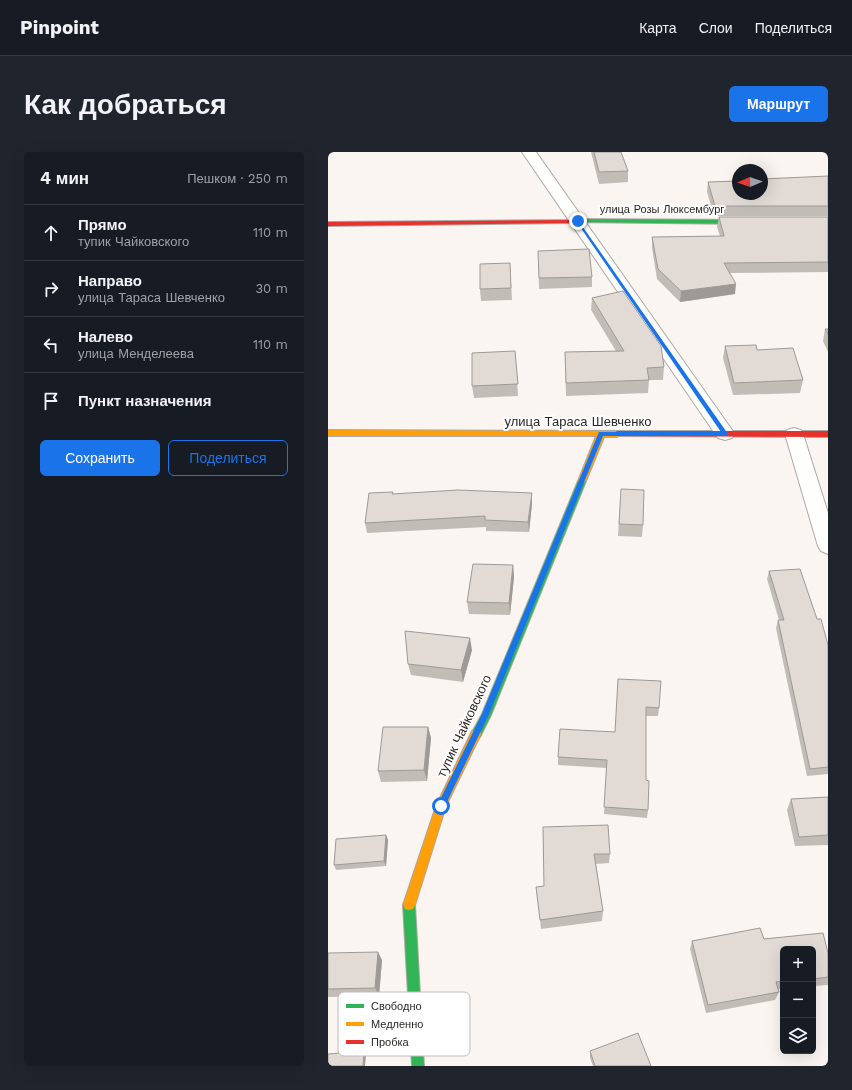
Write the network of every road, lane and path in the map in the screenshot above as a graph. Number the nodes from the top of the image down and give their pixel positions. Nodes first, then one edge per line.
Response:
1 (529, 152) edge
2 (578, 221) junction
3 (758, 222) edge
4 (328, 224) edge
5 (328, 433) edge
6 (600, 434) junction
7 (726, 434) junction
8 (794, 434) junction
9 (828, 434) edge
10 (828, 546) edge
11 (414, 992) edge
12 (418, 1056) edge
13 (418, 1066) edge

1 - 2 street
2 - 3 street, улица Розы Люксембург
2 - 4 street, улица Розы Люксембург
2 - 7 street
5 - 6 street, улица Тараса Шевченко
6 - 7 street, улица Тараса Шевченко
6 - 11 street, тупик Чайковского
7 - 8 street, улица Тараса Шевченко
8 - 9 street, улица Тараса Шевченко
8 - 10 street
12 - 13 street, тупик Чайковского

